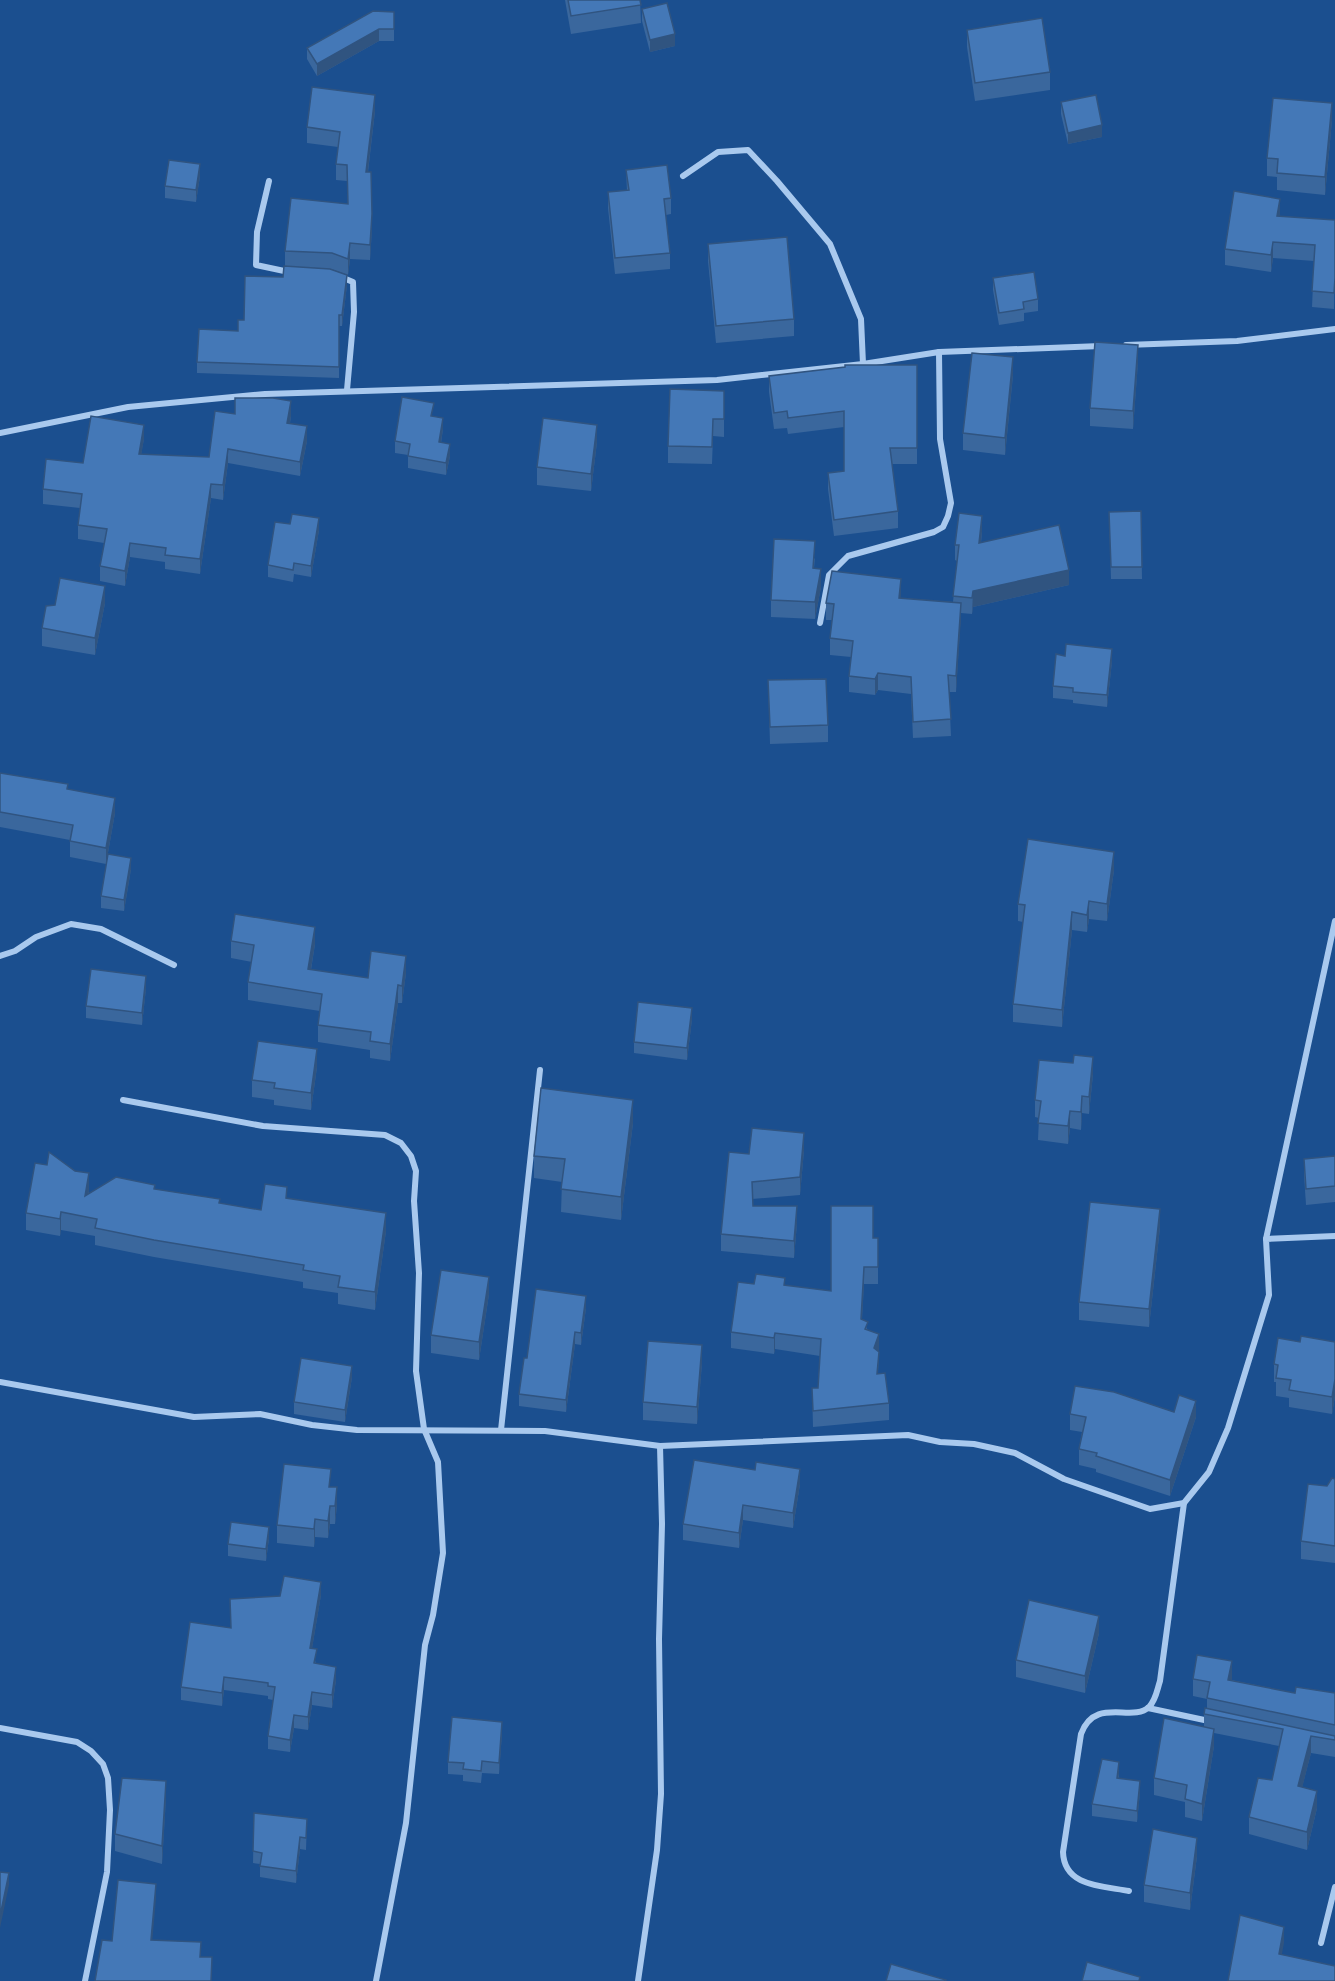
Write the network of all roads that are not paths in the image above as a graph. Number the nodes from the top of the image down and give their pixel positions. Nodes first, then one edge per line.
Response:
1 (683, 176) dead end
2 (270, 181) dead end
3 (297, 273) edge
4 (331, 274) edge
5 (1335, 329) edge
6 (1111, 345) edge
7 (1122, 345) edge
8 (939, 352) junction
9 (863, 364) junction
10 (347, 390) junction
11 (0, 433) edge
12 (820, 623) dead end
13 (1335, 921) edge
14 (0, 956) edge
15 (174, 965) dead end
16 (540, 1070) dead end
17 (123, 1100) dead end
18 (1335, 1236) edge
19 (1266, 1239) junction
20 (0, 1382) edge
21 (424, 1429) junction
22 (501, 1430) junction
23 (660, 1446) junction
24 (1184, 1503) junction
25 (1148, 1708) junction
26 (1217, 1723) edge
27 (0, 1728) edge
28 (1335, 1887) edge
29 (1129, 1891) dead end
30 (1321, 1943) dead end
31 (85, 1981) edge
32 (376, 1981) edge
33 (638, 1981) edge

1 - 9 street
2 - 3 street
4 - 10 street
5 - 7 street
6 - 8 street
8 - 9 street
8 - 12 street
9 - 10 street
10 - 11 street
13 - 19 street
14 - 15 street
16 - 22 street
17 - 21 street
18 - 19 street
19 - 24 street
20 - 21 street
21 - 22 street
21 - 32 street
22 - 23 street
23 - 24 street
23 - 33 street
24 - 25 street
25 - 26 street
25 - 29 street
27 - 31 street
28 - 30 street

